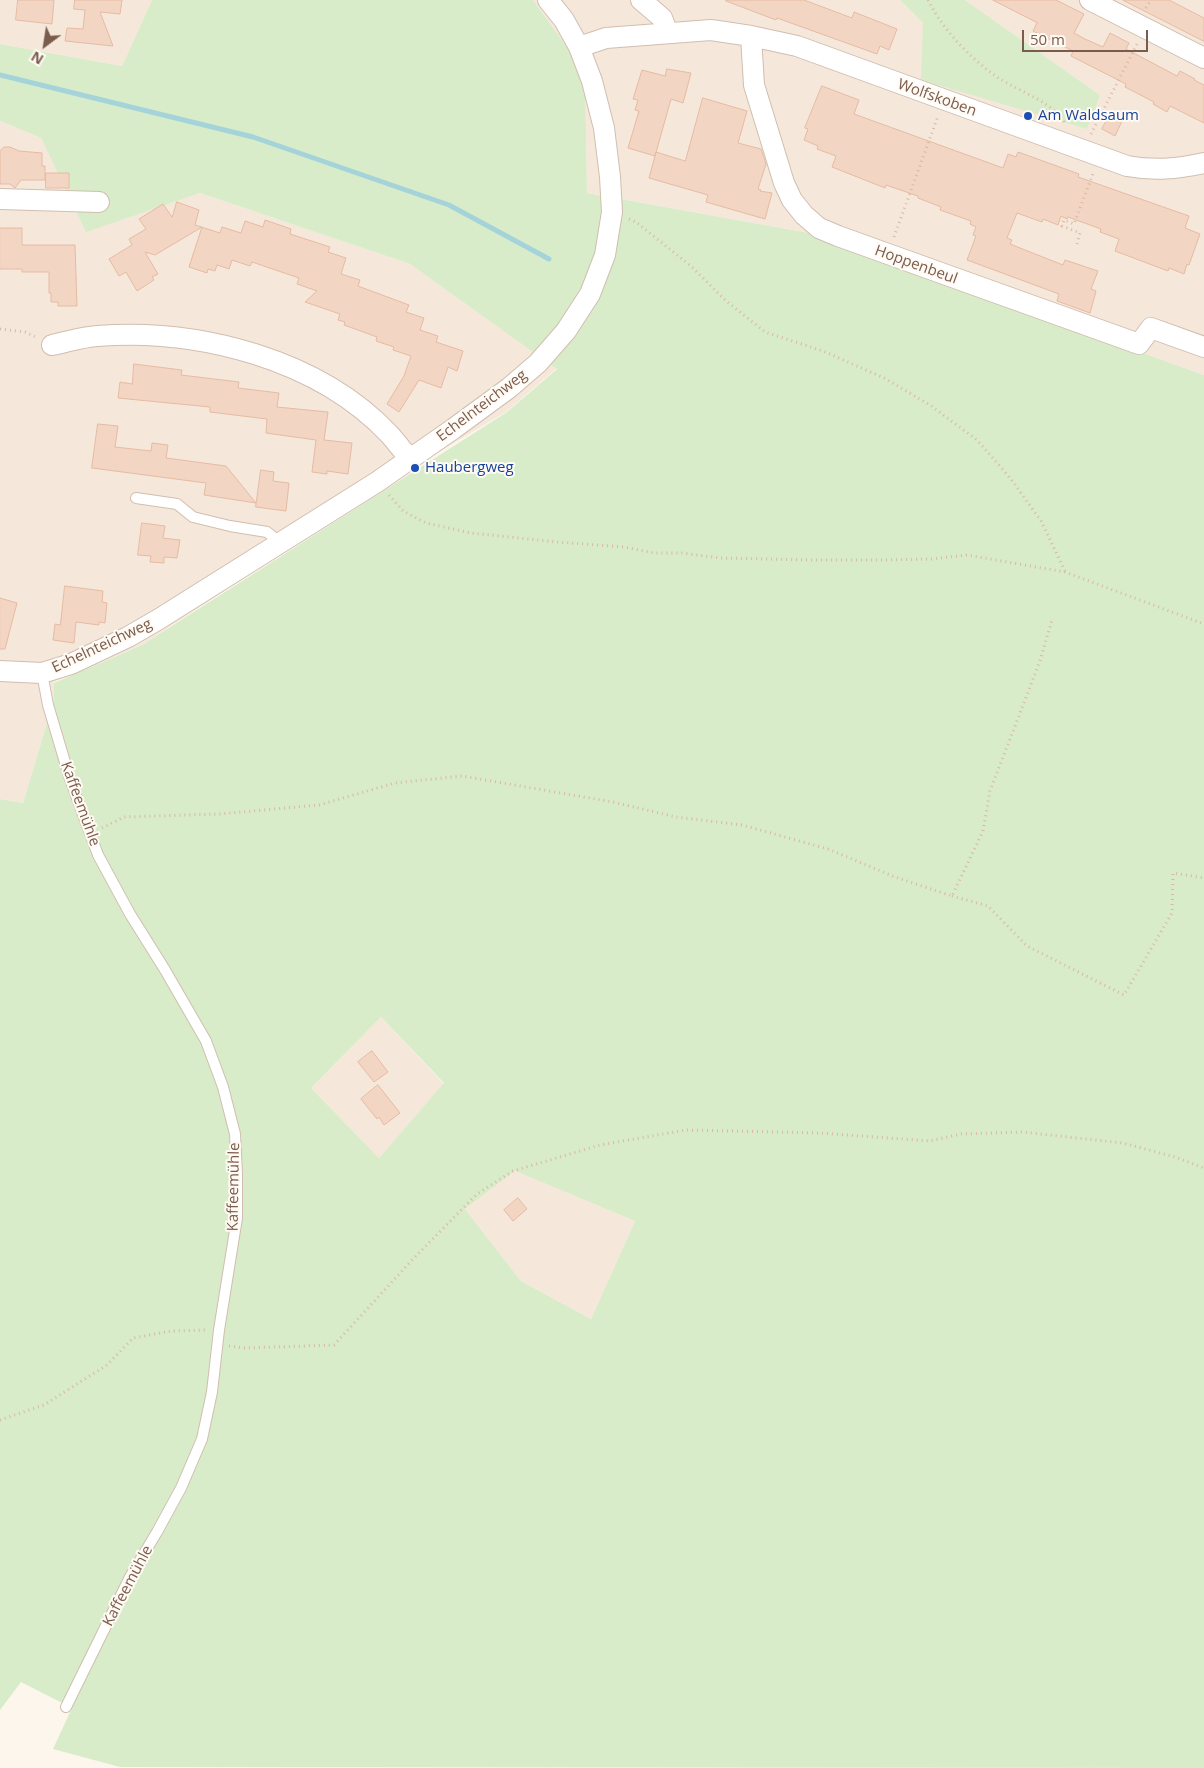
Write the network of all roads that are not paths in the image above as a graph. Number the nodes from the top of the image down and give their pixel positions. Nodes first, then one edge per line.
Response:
1 (548, 0) edge
2 (641, 0) edge
3 (1090, 0) edge
4 (668, 32) junction
5 (751, 36) junction
6 (579, 46) junction
7 (1204, 58) edge
8 (1204, 163) edge
9 (0, 199) edge
10 (99, 202) dead end
11 (52, 345) road end
12 (1204, 347) edge
13 (410, 459) junction
14 (136, 498) dead end
15 (281, 543) junction
16 (0, 671) edge
17 (42, 673) junction
18 (66, 1707) dead end

1 - 6 street, Echelnteichweg
2 - 4 street
3 - 7 street
4 - 5 street, Wolfskoben
4 - 6 street, Wolfskoben
5 - 8 street, Wolfskoben
5 - 12 street, Hoppenbeul
6 - 13 street, Echelnteichweg
9 - 10 street
11 - 13 street
13 - 15 street, Echelnteichweg
14 - 15 lane
15 - 17 street, Echelnteichweg
16 - 17 street, Echelnteichweg
17 - 18 lane, Kaffeemühle

